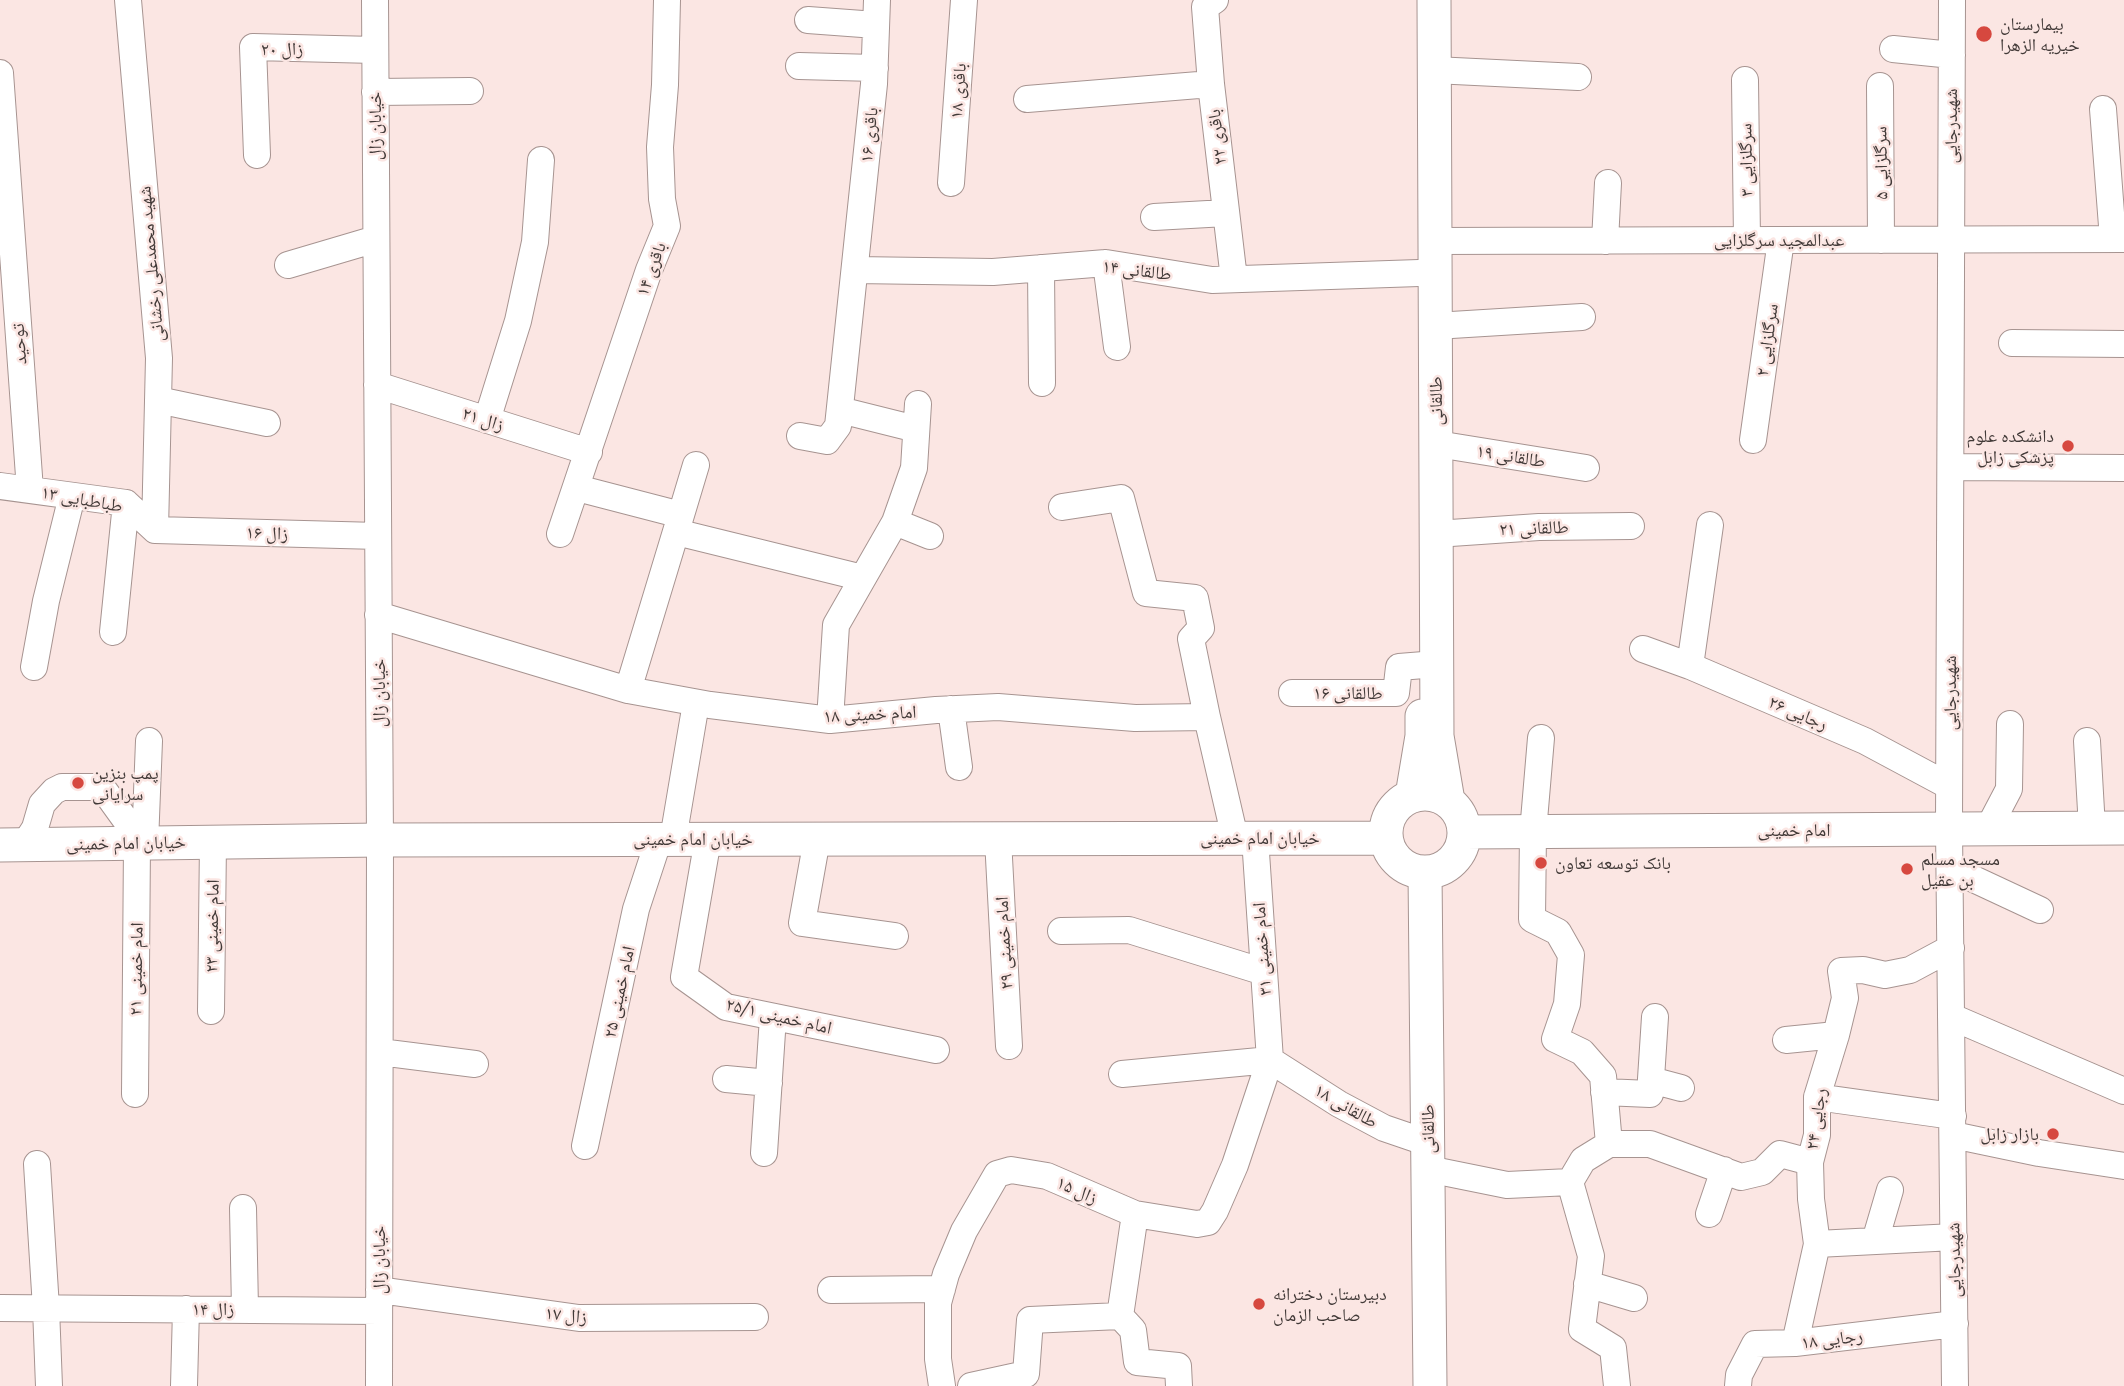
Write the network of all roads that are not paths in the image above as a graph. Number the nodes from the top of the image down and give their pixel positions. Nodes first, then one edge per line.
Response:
1 (128, 0) edge
2 (374, 0) edge
3 (667, 0) edge
4 (964, 0) edge
5 (1215, 0) edge
6 (1417, 0) edge
7 (1434, 0) edge
8 (1952, 0) edge
9 (877, 12) edge
10 (808, 20) dead end
11 (1893, 49) dead end
12 (375, 50) junction
13 (1952, 55) junction
14 (799, 66) dead end
15 (875, 68) junction
16 (1434, 70) junction
17 (0, 72) edge
18 (1578, 77) dead end
19 (1745, 80) dead end
20 (1211, 84) junction
21 (1880, 86) dead end
22 (470, 91) dead end
23 (375, 92) junction
24 (1027, 99) dead end
25 (2103, 109) dead end
26 (257, 155) dead end
27 (541, 160) dead end
28 (951, 183) dead end
29 (1608, 183) dead end
30 (1226, 213) junction
31 (1154, 218) dead end
32 (376, 239) junction
33 (2118, 239) edge
34 (1746, 240) junction
35 (1781, 240) junction
36 (1881, 240) junction
37 (1951, 240) junction
38 (1435, 241) junction
39 (1605, 241) junction
40 (1106, 263) junction
41 (288, 265) dead end
42 (1041, 268) junction
43 (855, 271) junction
44 (1419, 273) junction
45 (1234, 279) junction
46 (1583, 317) dead end
47 (1435, 326) junction
48 (2012, 343) dead end
49 (2124, 344) edge
50 (1118, 347) dead end
51 (1042, 383) dead end
52 (377, 385) junction
53 (158, 400) junction
54 (840, 410) junction
55 (487, 420) junction
56 (267, 423) dead end
57 (800, 436) dead end
58 (1752, 440) dead end
59 (1437, 444) junction
60 (589, 452) junction
61 (696, 465) dead end
62 (1951, 467) junction
63 (1586, 468) dead end
64 (2124, 468) edge
65 (0, 486) edge
66 (577, 488) junction
67 (30, 490) junction
68 (72, 496) junction
69 (126, 503) junction
70 (1062, 507) dead end
71 (895, 522) junction
72 (678, 523) junction
73 (1710, 525) dead end
74 (1631, 526) dead end
75 (155, 530) junction
76 (560, 534) dead end
77 (1436, 534) junction
78 (378, 536) junction
79 (930, 536) dead end
80 (863, 578) junction
81 (378, 615) junction
82 (113, 632) dead end
83 (1643, 649) dead end
84 (1424, 665) junction
85 (1690, 666) junction
86 (34, 667) dead end
87 (628, 690) junction
88 (1292, 693) dead end
89 (696, 703) junction
90 (951, 709) junction
91 (1207, 717) junction
92 (830, 720) junction
93 (2010, 724) dead end
94 (1542, 738) dead end
95 (149, 741) dead end
96 (2087, 741) dead end
97 (960, 767) dead end
98 (1950, 786) junction
99 (1412, 796) junction
100 (1448, 801) junction
101 (2108, 828) edge
102 (1988, 829) junction
103 (1950, 830) junction
104 (1464, 832) junction
105 (1533, 832) junction
106 (1245, 838) junction
107 (1387, 838) junction
108 (380, 839) junction
109 (666, 839) junction
110 (708, 839) junction
111 (817, 839) junction
112 (998, 839) junction
113 (214, 842) junction
114 (141, 843) junction
115 (12, 845) edge
116 (1950, 868) junction
117 (1425, 872) junction
118 (2040, 910) dead end
119 (1061, 931) dead end
120 (895, 936) dead end
121 (1951, 948) junction
122 (1264, 972) junction
123 (211, 1011) dead end
124 (773, 1017) junction
125 (1655, 1017) dead end
126 (1952, 1017) junction
127 (1836, 1035) junction
128 (1786, 1040) dead end
129 (1009, 1046) dead end
130 (936, 1050) dead end
131 (380, 1052) junction
132 (1270, 1060) junction
133 (475, 1064) dead end
134 (1122, 1074) dead end
135 (726, 1079) dead end
136 (1651, 1080) junction
137 (769, 1083) junction
138 (1681, 1088) dead end
139 (2124, 1091) edge
140 (1604, 1092) junction
141 (135, 1094) dead end
142 (1816, 1097) junction
143 (1953, 1126) junction
144 (1609, 1144) junction
145 (585, 1146) dead end
146 (764, 1153) dead end
147 (1428, 1156) junction
148 (1810, 1162) junction
149 (37, 1164) dead end
150 (2124, 1166) edge
151 (1724, 1170) junction
152 (1570, 1182) junction
153 (1890, 1190) dead end
154 (243, 1208) dead end
155 (1135, 1214) junction
156 (1709, 1214) dead end
157 (1954, 1237) junction
158 (1875, 1241) junction
159 (1816, 1244) junction
160 (1587, 1284) junction
161 (942, 1289) junction
162 (831, 1290) dead end
163 (1634, 1298) dead end
164 (379, 1301) junction
165 (0, 1308) edge
166 (46, 1308) junction
167 (186, 1309) junction
168 (245, 1309) junction
169 (1119, 1316) junction
170 (755, 1317) dead end
171 (1955, 1324) junction
172 (1795, 1343) junction
173 (49, 1386) edge
174 (184, 1386) edge
175 (379, 1386) edge
176 (942, 1386) edge
177 (971, 1386) edge
178 (1179, 1386) edge
179 (1430, 1386) edge
180 (1617, 1386) edge
181 (1738, 1386) edge
182 (1955, 1386) edge

1 - 53 street, شهید محمدعلی رخشانی
2 - 12 street, خیابان زال
3 - 60 street, باقری ۱۴
4 - 28 street, باقری ۱۸
5 - 20 street, باقری ۲۲
6 - 44 main road, طالقانی
7 - 16 main road, طالقانی
8 - 13 street, شهیدرجایی
9 - 10 street
9 - 15 street, باقری ۱۶
11 - 13 street
12 - 23 street, خیابان زال
12 - 26 street, زال ۲۰
13 - 37 street, شهیدرجایی
14 - 15 street
15 - 43 street, باقری ۱۶
16 - 18 street
16 - 38 main road, طالقانی
17 - 67 street, توحید
19 - 34 street, سرگلزایی ۳
20 - 24 street
20 - 30 street, باقری ۲۲
21 - 36 street, سرگلزایی ۵
22 - 23 street
23 - 32 street, خیابان زال
25 - 33 street
27 - 55 street
29 - 39 street
30 - 31 street
30 - 45 street, باقری ۲۲
32 - 41 street
32 - 52 street, خیابان زال
33 - 37 street, عبدالمجید سرگلزایی
34 - 35 street, عبدالمجید سرگلزایی
34 - 39 street, عبدالمجید سرگلزایی
35 - 36 street, عبدالمجید سرگلزایی
35 - 58 street, سرگلزایی ۲
36 - 37 street, عبدالمجید سرگلزایی
37 - 62 street, شهیدرجایی
38 - 39 street, عبدالمجید سرگلزایی
38 - 47 main road, طالقانی
40 - 42 street, طالقانی ۱۴
40 - 45 street, طالقانی ۱۴
40 - 50 street
42 - 43 street, طالقانی ۱۴
42 - 51 street
43 - 54 street, باقری ۱۶
44 - 45 street, طالقانی ۱۴
44 - 84 main road, طالقانی
46 - 47 street
47 - 59 main road, طالقانی
48 - 49 street
52 - 55 street, زال ۲۱
52 - 78 street, خیابان زال
53 - 56 street
53 - 75 street, شهید محمدعلی رخشانی
54 - 57 street, باقری ۱۶
54 - 71 street
55 - 60 street, زال ۲۱
59 - 63 street, طالقانی ۱۹
59 - 77 main road, طالقانی
60 - 66 street, باقری ۱۴
61 - 72 street
62 - 64 street
62 - 98 street, شهیدرجایی
65 - 67 street, طباطبایی ۱۳
66 - 72 street
66 - 76 street, باقری ۱۴
67 - 68 street, طباطبایی ۱۳
68 - 69 street, طباطبایی ۱۳
68 - 86 street
69 - 75 street, طباطبایی ۱۳
69 - 82 street
70 - 91 street
71 - 79 street
71 - 80 street
72 - 80 street
72 - 87 street
73 - 85 street
74 - 77 street, طالقانی ۲۱
75 - 78 street, زال ۱۶
77 - 100 main road, طالقانی
78 - 81 street, خیابان زال
80 - 92 street
81 - 87 street, امام خمینی ۱۸
81 - 108 street, خیابان زال
83 - 85 street, رجایی ۲۶
84 - 88 street, طالقانی ۱۶
84 - 99 main road, طالقانی
85 - 98 street, رجایی ۲۶
87 - 89 street, امام خمینی ۱۸
89 - 92 street, امام خمینی ۱۸
89 - 109 street, امام خمینی ۲۵
90 - 91 street, امام خمینی ۱۸
90 - 92 street, امام خمینی ۱۸
90 - 97 street
91 - 106 street
93 - 102 street
94 - 105 street
95 - 114 street, امام خمینی ۲۱
96 - 101 street
98 - 103 street, شهیدرجایی
99 - 100 main road
99 - 107 main road
100 - 104 main road
101 - 102 main road, امام خمینی
102 - 103 main road, امام خمینی
103 - 105 main road, امام خمینی
103 - 116 street, شهیدرجایی
104 - 105 main road, امام خمینی
104 - 117 main road
105 - 140 street
106 - 107 main road, خیابان امام خمینی
106 - 112 main road, خیابان امام خمینی
106 - 122 street, امام خمینی ۳۱
107 - 117 main road
108 - 109 main road, خیابان امام خمینی
108 - 113 main road, خیابان امام خمینی
108 - 131 street, خیابان زال
109 - 110 main road, خیابان امام خمینی
109 - 145 street, امام خمینی ۲۵
110 - 111 main road, خیابان امام خمینی
110 - 124 street, امام خمینی ۲۵/۱
111 - 112 main road, خیابان امام خمینی
111 - 120 street
112 - 129 street, امام خمینی ۲۹
113 - 114 main road, خیابان امام خمینی
113 - 123 street, امام خمینی ۲۳
114 - 115 main road, خیابان امام خمینی
114 - 115 street
114 - 141 street, امام خمینی ۲۱
116 - 118 street
116 - 121 street, شهیدرجایی
117 - 147 main road, طالقانی
119 - 122 street
121 - 126 street, شهیدرجایی
121 - 127 street, رجایی ۲۴
122 - 132 street, امام خمینی ۳۱
124 - 130 street, امام خمینی ۲۵/۱
124 - 137 street
125 - 136 street
126 - 139 street
126 - 143 street, شهیدرجایی
127 - 128 street
127 - 142 street, رجایی ۲۴
131 - 133 street
131 - 164 street, خیابان زال
132 - 134 street
132 - 147 street, طالقانی ۱۸
132 - 155 street, زال ۱۵
135 - 137 street
136 - 138 street
136 - 140 street
137 - 146 street
140 - 144 street
142 - 143 street
142 - 148 street, رجایی ۲۴
143 - 150 street
143 - 157 street, شهیدرجایی
144 - 151 street
144 - 152 street
147 - 152 street, طالقانی ۱۸
147 - 179 main road, طالقانی
148 - 151 street
148 - 159 street, رجایی ۲۴
149 - 166 street
151 - 156 street
152 - 160 street
153 - 158 street
154 - 168 street
155 - 161 street, زال ۱۵
155 - 169 street
157 - 158 street
157 - 171 street, شهیدرجایی
158 - 159 street
159 - 172 street, رجایی ۲۴
160 - 163 street
160 - 180 street
161 - 162 street
161 - 176 street, زال ۱۵
164 - 168 street, زال ۱۴
164 - 170 street, زال ۱۷
164 - 175 street, خیابان زال
165 - 166 street, زال ۱۴
166 - 167 street, زال ۱۴
166 - 173 street
167 - 168 street, زال ۱۴
167 - 174 street
169 - 177 street
169 - 178 street
171 - 172 street, رجایی ۱۸
171 - 182 street, شهیدرجایی
172 - 181 street, رجایی ۱۸

